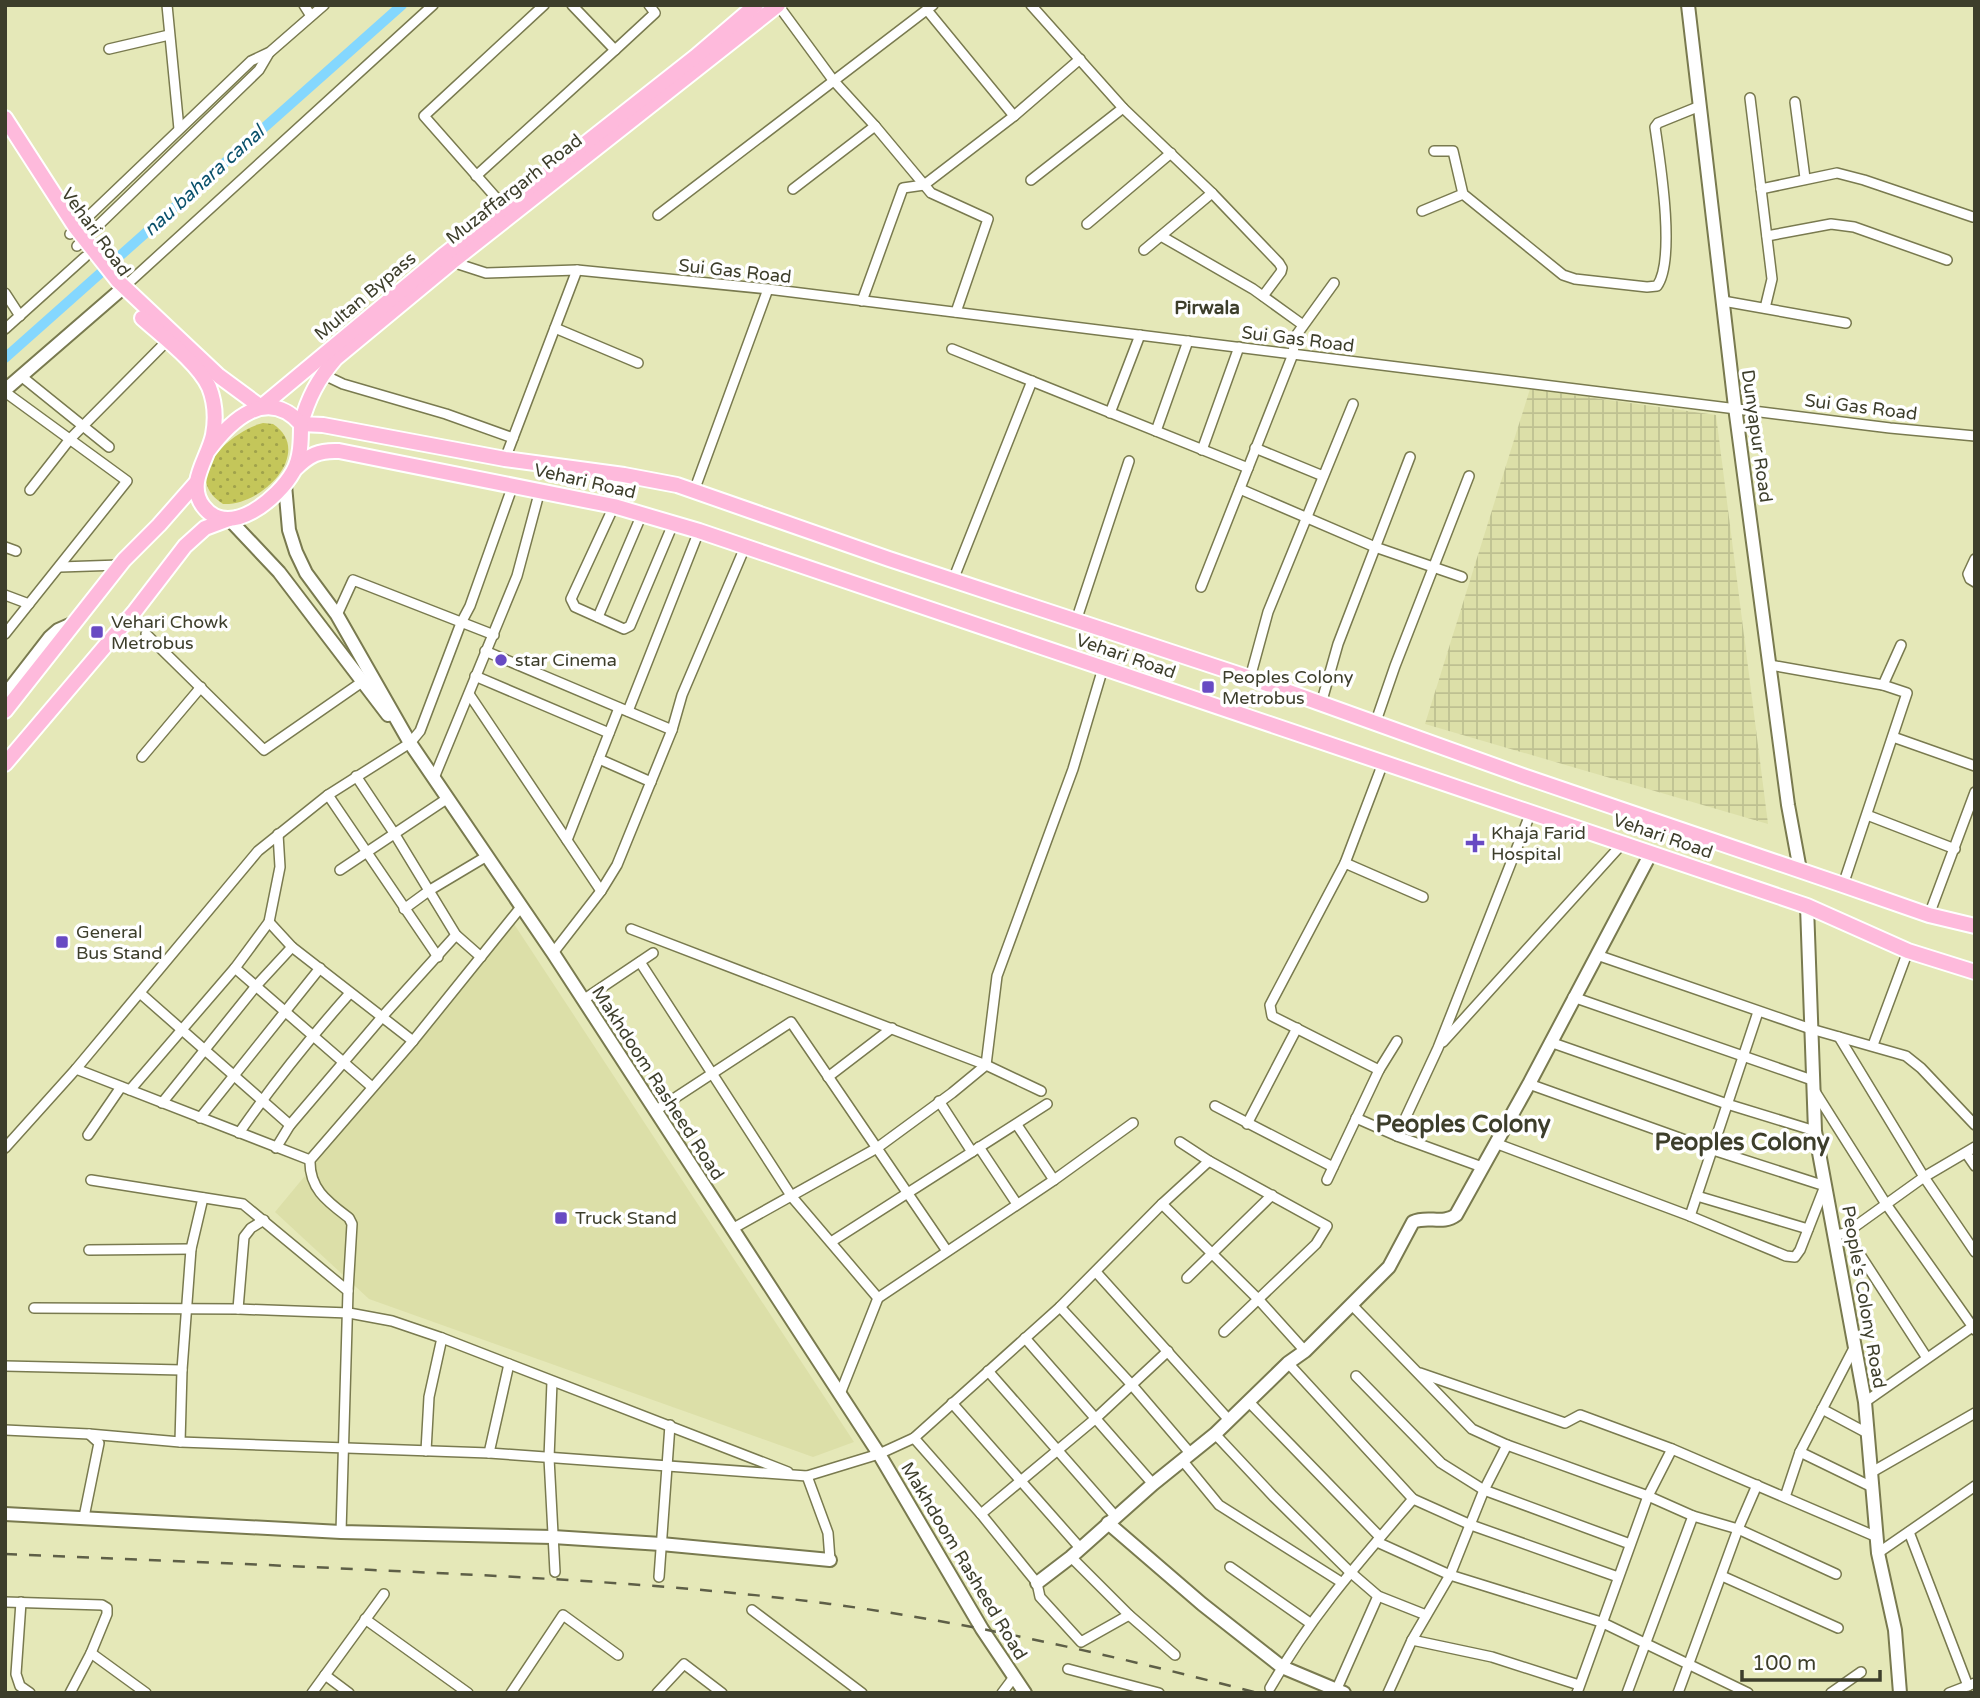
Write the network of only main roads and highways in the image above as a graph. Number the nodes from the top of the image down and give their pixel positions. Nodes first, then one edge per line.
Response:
1 (756, 5) edge
2 (778, 5) edge
3 (5, 118) edge
4 (5, 134) edge
5 (508, 212) junction
6 (82, 245) junction
7 (118, 287) junction
8 (261, 407) junction
9 (301, 424) junction
10 (208, 451) junction
11 (295, 469) junction
12 (196, 483) junction
13 (229, 519) junction
14 (5, 712) edge
15 (5, 764) edge
16 (1975, 926) edge
17 (1975, 972) edge

1 - 5 main road, Multan Bypass
2 - 5 main road, Muzaffargarh Road
3 - 6 main road, Vehari Road
4 - 6 main road, Vehari Road
5 - 8 main road, Multan Bypass
5 - 9 main road, Muzaffargarh Road
6 - 7 main road, Vehari Road
7 - 8 main road, Vehari Road
7 - 10 main road, Vehari Road
8 - 9 main road
8 - 10 main road
9 - 11 main road
9 - 16 main road, Vehari Road
10 - 12 main road
11 - 13 main road
11 - 17 main road, Vehari Road
12 - 13 main road
12 - 14 main road
13 - 15 main road

